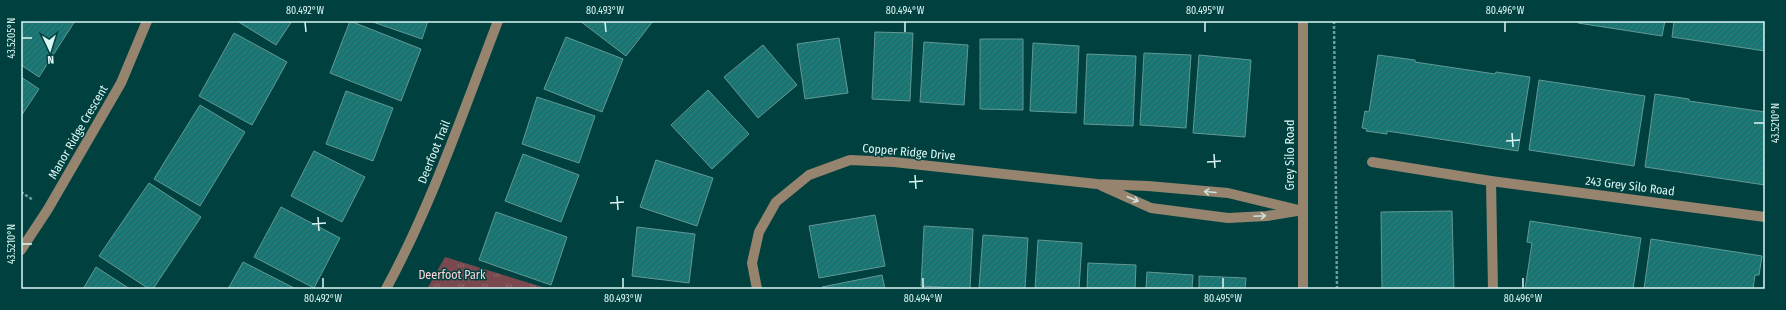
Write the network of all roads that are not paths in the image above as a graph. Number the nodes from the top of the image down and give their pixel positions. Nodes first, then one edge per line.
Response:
1 (147, 21) edge
2 (498, 21) edge
3 (1303, 21) edge
4 (1372, 162) dead end
5 (1492, 181) junction
6 (1097, 184) junction
7 (1303, 210) junction
8 (1765, 217) edge
9 (21, 250) edge
10 (386, 289) edge
11 (757, 289) edge
12 (1303, 289) edge
13 (1493, 289) edge

1 - 9 street, Manor Ridge Crescent
2 - 10 street, Deerfoot Trail
3 - 7 street, Grey Silo Road
4 - 5 street, 243 Grey Silo Road
5 - 8 street, 243 Grey Silo Road
5 - 13 street
7 -> 6 street, Copper Ridge Drive
6 -> 7 street, Copper Ridge Drive
6 - 11 street, Copper Ridge Drive
7 - 12 street, Grey Silo Road

